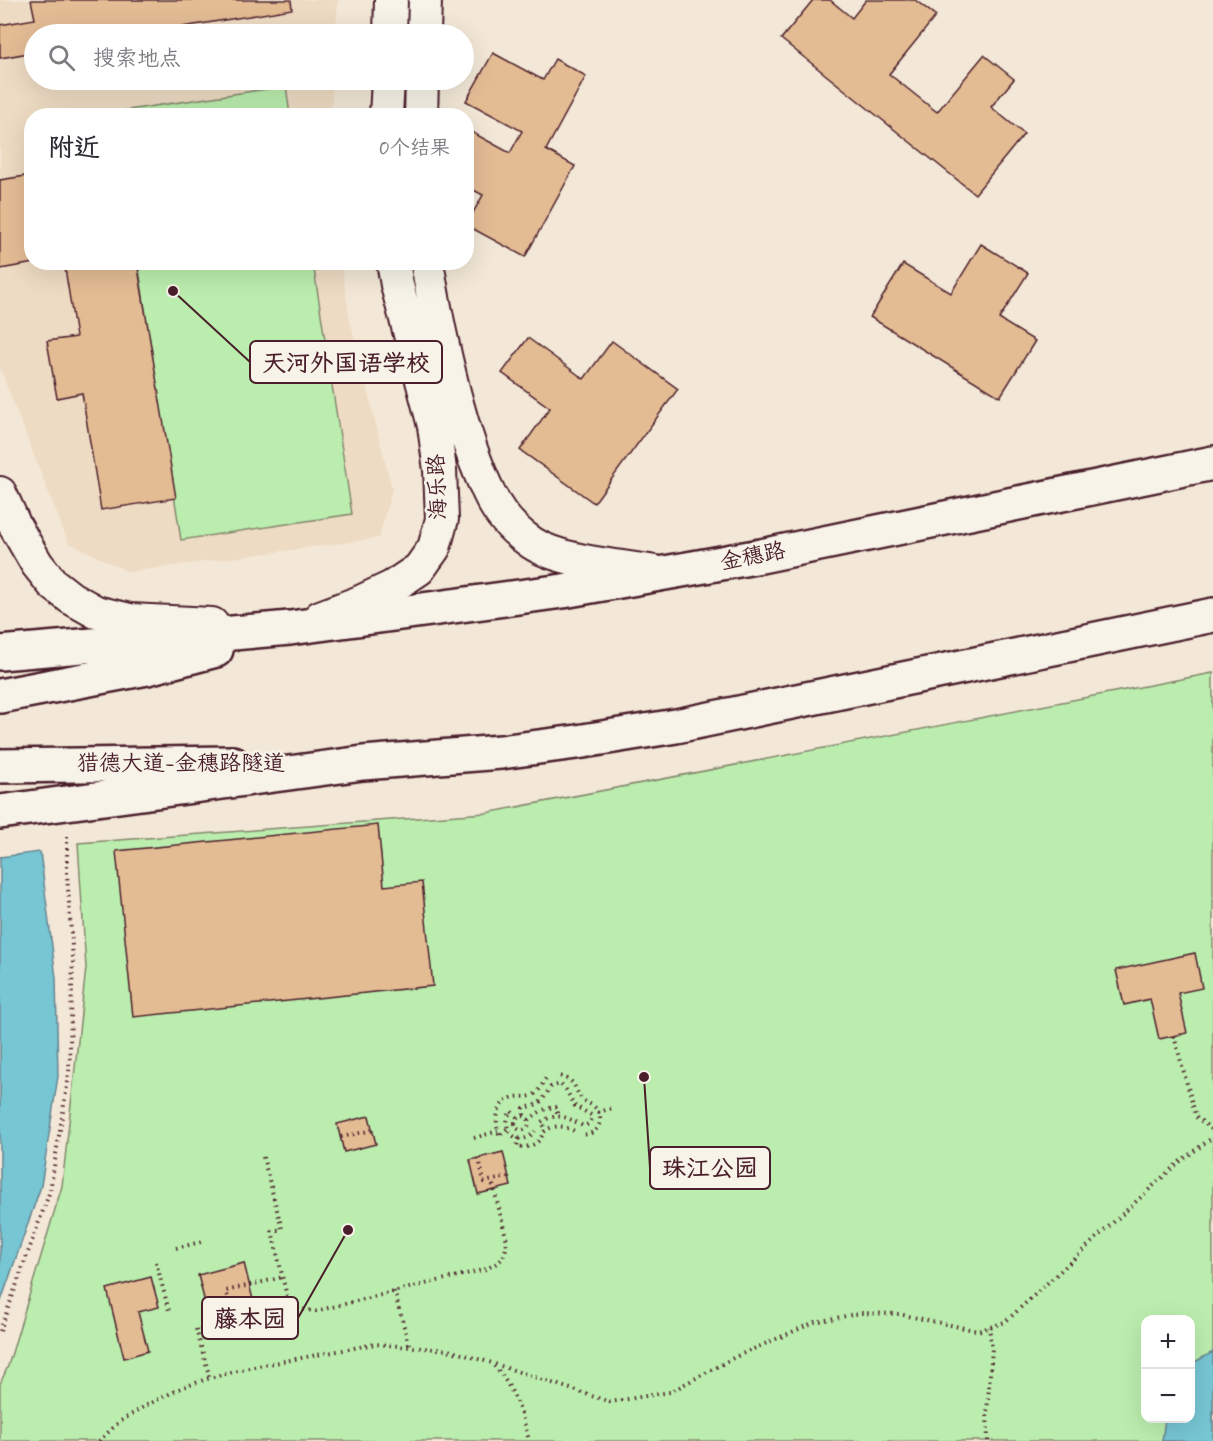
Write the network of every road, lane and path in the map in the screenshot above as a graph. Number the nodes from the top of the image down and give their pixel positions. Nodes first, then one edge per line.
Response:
1 (391, 0) edge
2 (425, 0) edge
3 (390, 24) edge
4 (424, 24) edge
5 (387, 90) edge
6 (422, 90) edge
7 (386, 108) edge
8 (421, 108) edge
9 (394, 270) edge
10 (429, 270) edge
11 (1213, 464) edge
12 (0, 493) edge
13 (665, 573) junction
14 (1213, 615) edge
15 (290, 628) junction
16 (0, 653) edge
17 (0, 696) edge
18 (363, 763) junction
19 (13, 766) edge
20 (56, 805) junction
21 (0, 812) edge
22 (1174, 1036) dead end
23 (560, 1076) dead end
24 (546, 1078) dead end
25 (574, 1084) junction
26 (566, 1089) junction
27 (533, 1095) junction
28 (538, 1103) junction
29 (613, 1108) dead end
30 (598, 1112) junction
31 (524, 1115) junction
32 (557, 1116) junction
33 (517, 1117) junction
34 (529, 1120) junction
35 (583, 1126) junction
36 (507, 1129) junction
37 (373, 1130) dead end
38 (547, 1130) junction
39 (1213, 1130) edge
40 (498, 1131) junction
41 (535, 1131) dead end
42 (574, 1131) dead end
43 (341, 1137) dead end
44 (474, 1137) dead end
45 (1213, 1137) edge
46 (519, 1138) junction
47 (263, 1157) dead end
48 (478, 1158) dead end
49 (508, 1176) dead end
50 (492, 1181) junction
51 (205, 1241) dead end
52 (176, 1248) dead end
53 (156, 1262) dead end
54 (283, 1277) junction
55 (394, 1291) junction
56 (169, 1311) dead end
57 (208, 1314) dead end
58 (989, 1327) junction
59 (196, 1329) dead end
60 (0, 1331) edge
61 (410, 1348) junction
62 (492, 1363) junction
63 (210, 1378) junction
64 (99, 1441) edge
65 (530, 1441) edge
66 (988, 1441) edge

1 - 3 street
2 - 4 street
5 - 7 street
6 - 8 street
9 - 15 street, 海乐路
10 - 13 street, 海乐路
11 - 13 main road, 金穗路
12 - 15 street
13 - 15 main road, 金穗路
14 - 18 main road
15 - 16 main road
15 - 17 main road
18 - 19 main road, 猎德大道-金穗路隧道
18 - 20 main road
20 - 21 main road
20 - 60 path
22 - 39 path
23 - 25 path
24 - 27 path
25 - 26 path
25 - 30 path
26 - 28 path
26 - 35 path
27 - 28 path
27 - 40 path
28 - 31 path
29 - 30 path
30 - 35 path
31 - 33 path
31 - 34 path
32 - 34 path
32 - 35 path
32 - 38 path
33 - 34 path
33 - 36 path
36 - 40 path
36 - 46 path
37 - 43 path
38 - 42 path
38 - 46 path
40 - 44 path
41 - 46 path
45 - 58 path
47 - 54 path
48 - 50 path
49 - 50 path
50 - 55 path
51 - 52 path
53 - 56 path
54 - 55 path
54 - 57 path
55 - 61 path
58 - 62 path
58 - 66 path
59 - 63 path
61 - 62 path
61 - 63 path
62 - 65 path
63 - 64 path

